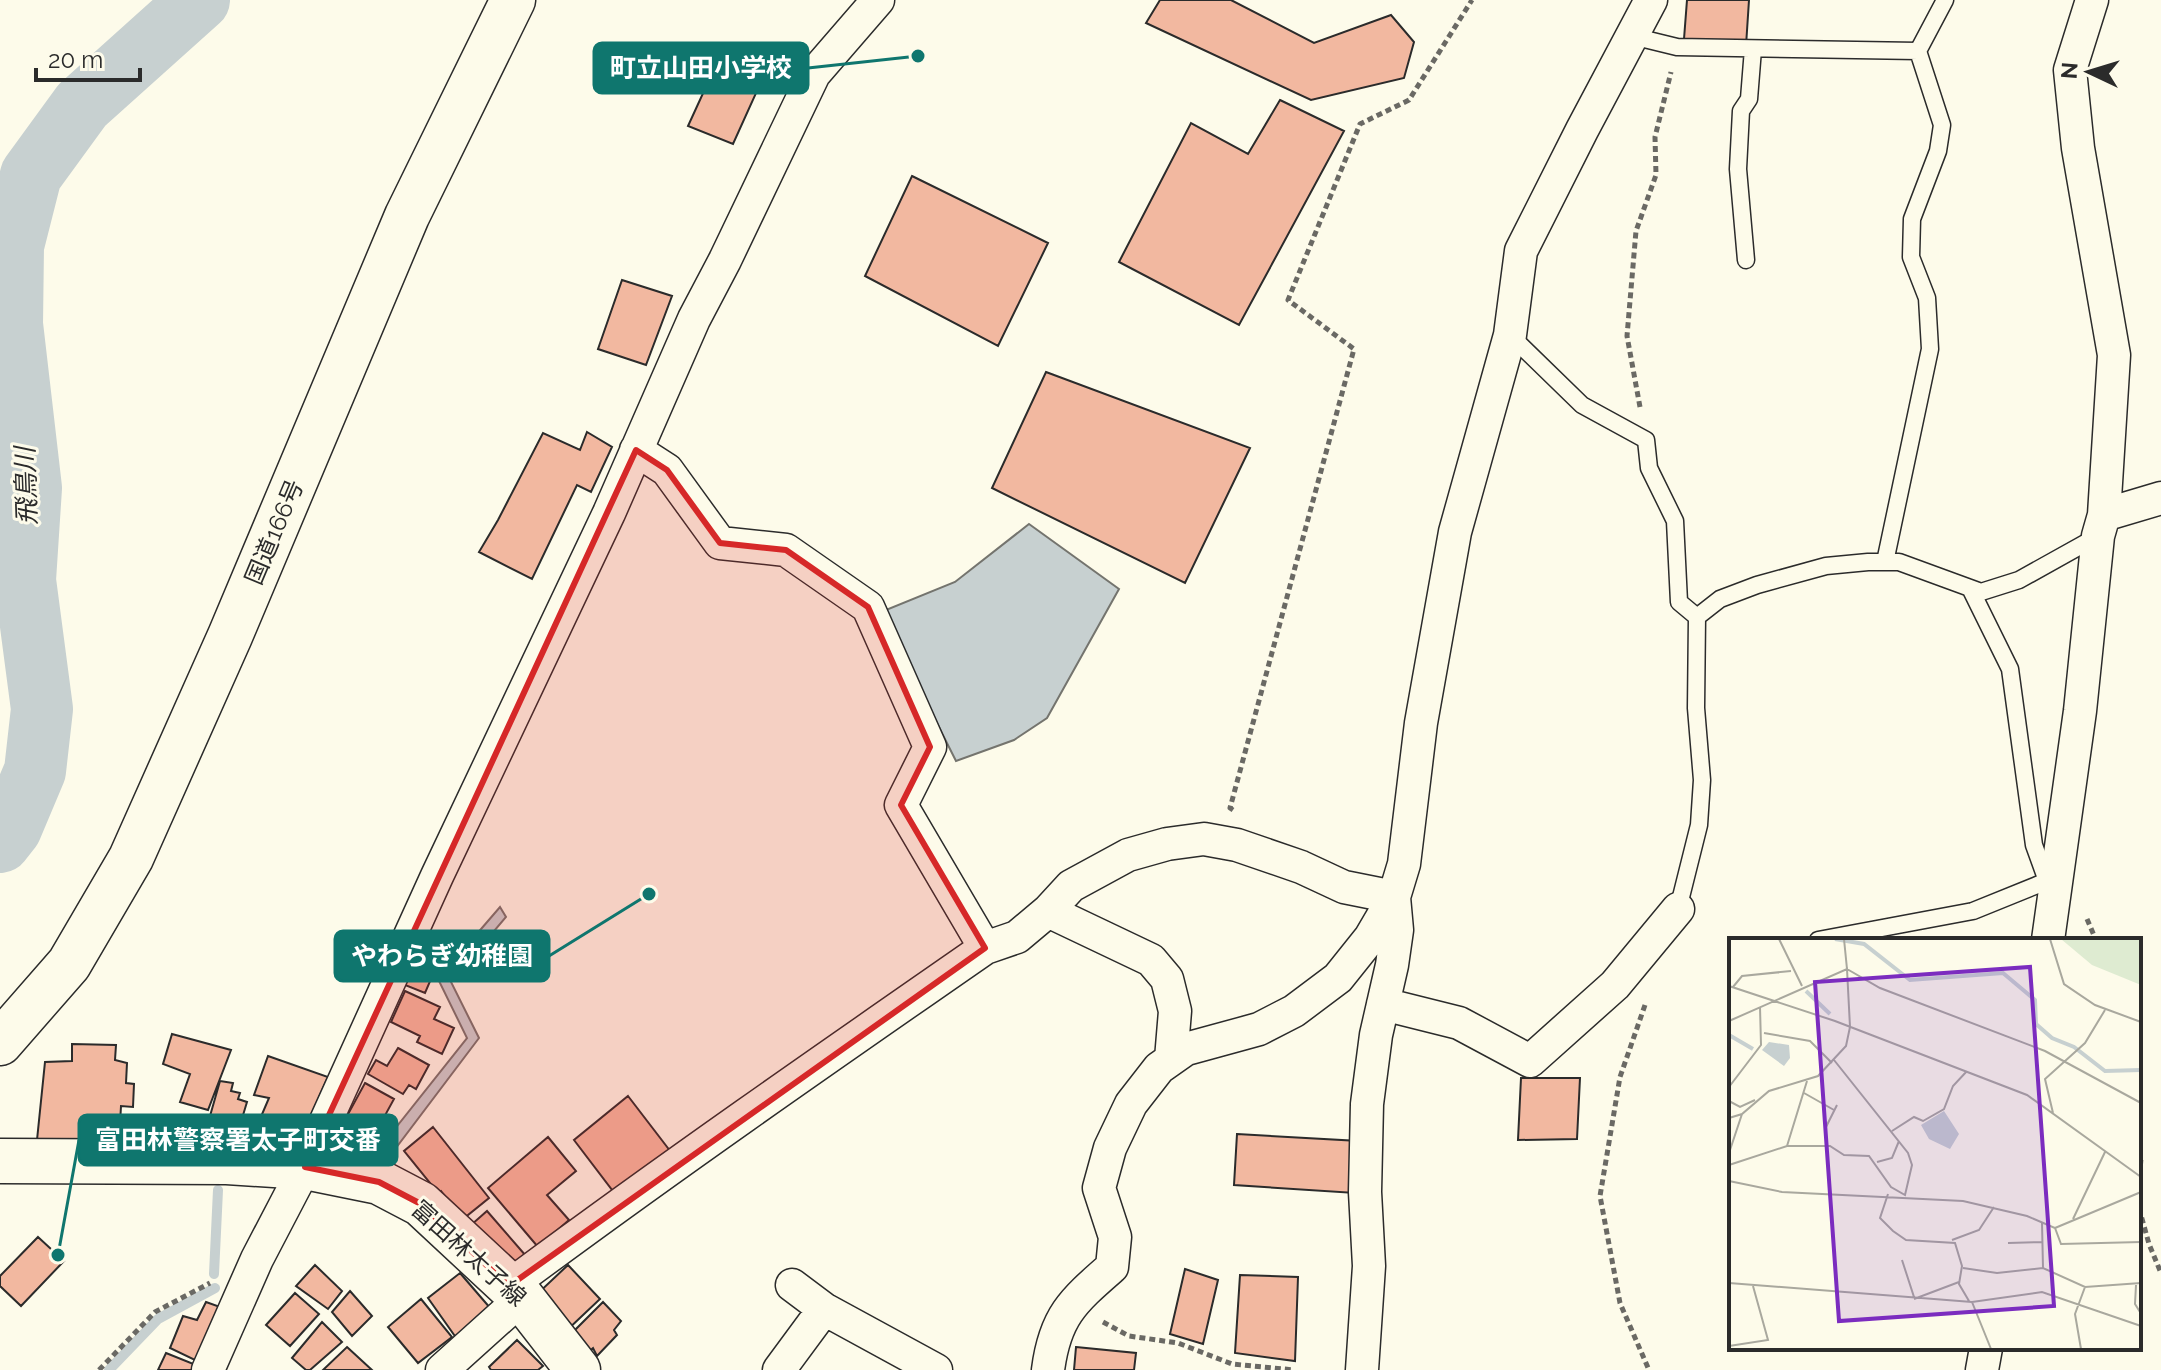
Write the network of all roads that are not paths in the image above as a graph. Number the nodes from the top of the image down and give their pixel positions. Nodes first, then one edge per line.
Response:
1 (513, 0) edge
2 (878, 0) edge
3 (1651, 0) edge
4 (1945, 0) edge
5 (2092, 0) edge
6 (1632, 36) junction
7 (1753, 49) junction
8 (1918, 51) junction
9 (1746, 260) dead end
10 (1510, 335) junction
11 (636, 450) junction
12 (2161, 498) edge
13 (2101, 525) junction
14 (1885, 562) junction
15 (1970, 588) junction
16 (1697, 617) junction
17 (2052, 883) junction
18 (1394, 897) junction
19 (1678, 909) joint
20 (1048, 911) junction
21 (1829, 938) edge
22 (2048, 938) edge
23 (985, 948) junction
24 (1383, 1004) junction
25 (0, 1043) edge
26 (1171, 1059) junction
27 (0, 1161) edge
28 (305, 1167) junction
29 (792, 1285) dead end
30 (515, 1292) junction
31 (824, 1309) junction
32 (1986, 1350) edge
33 (208, 1370) edge
34 (442, 1370) edge
35 (578, 1370) edge
36 (779, 1370) edge
37 (936, 1370) edge
38 (1048, 1370) edge
39 (1362, 1370) edge
40 (1982, 1370) edge

1 - 25 main road, 国道166号
2 - 11 street
3 - 6 street
4 - 8 lane
5 - 13 street
6 - 7 lane
6 - 10 street
7 - 8 lane
7 - 9 lane
8 - 14 lane
10 - 16 lane
10 - 18 street
11 - 23 street
11 - 28 street
12 - 13 street
13 - 15 lane
13 - 17 street
14 - 15 lane
14 - 16 lane
15 - 17 lane
16 - 19 lane
17 - 21 lane
17 - 22 street
18 - 20 street
18 - 24 street
18 - 26 street
19 - 24 street
20 - 23 street
20 - 26 street
23 - 30 street
24 - 39 street
26 - 38 street
27 - 28 main road, 富田林太子線
28 - 30 main road, 富田林太子線
28 - 33 street
29 - 31 street
30 - 34 street
30 - 35 main road, 富田林太子線
31 - 36 street
31 - 37 street
32 - 40 street

